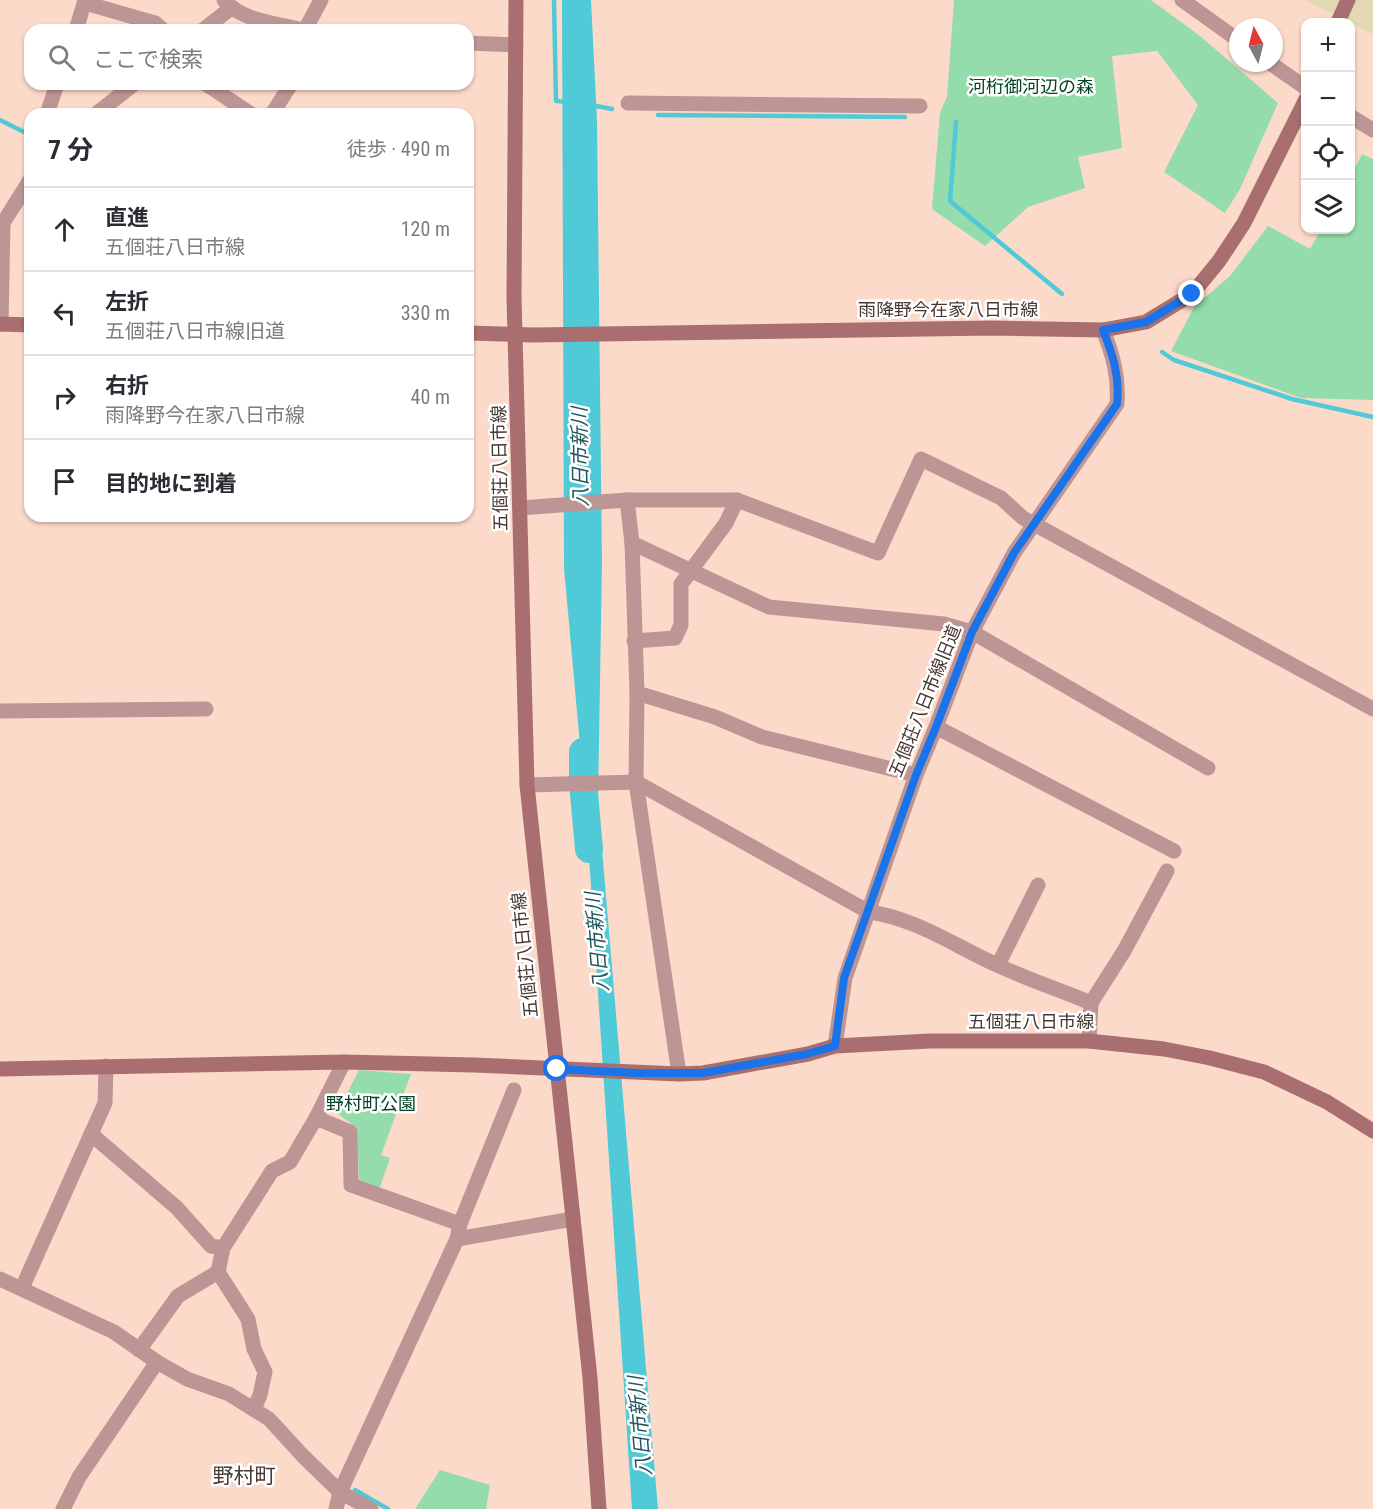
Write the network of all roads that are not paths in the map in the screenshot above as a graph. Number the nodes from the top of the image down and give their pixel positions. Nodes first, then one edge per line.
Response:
1 (321, 0) edge
2 (516, 0) edge
3 (1182, 0) edge
4 (1348, 0) edge
5 (85, 1) edge
6 (235, 5) edge
7 (1340, 18) edge
8 (77, 24) edge
9 (156, 24) edge
10 (211, 24) edge
11 (280, 24) edge
12 (307, 24) edge
13 (1229, 34) edge
14 (474, 43) edge
15 (516, 45) junction
16 (1283, 72) edge
17 (1301, 85) edge
18 (55, 90) edge
19 (126, 90) edge
20 (215, 90) edge
21 (287, 90) edge
22 (628, 103) dead end
23 (920, 106) dead end
24 (1301, 107) edge
25 (49, 108) edge
26 (104, 108) edge
27 (242, 108) edge
28 (276, 108) edge
29 (1355, 119) edge
30 (1373, 130) edge
31 (24, 190) edge
32 (1, 324) edge
33 (24, 325) edge
34 (1103, 330) junction
35 (474, 333) edge
36 (516, 334) junction
37 (627, 500) junction
38 (737, 500) junction
39 (520, 508) junction
40 (1033, 523) junction
41 (632, 543) junction
42 (689, 571) junction
43 (972, 632) junction
44 (634, 641) junction
45 (637, 693) junction
46 (206, 709) dead end
47 (1373, 709) edge
48 (0, 711) edge
49 (936, 727) junction
50 (1208, 768) dead end
51 (916, 775) junction
52 (636, 782) junction
53 (527, 785) junction
54 (1174, 851) dead end
55 (1167, 871) dead end
56 (1038, 885) dead end
57 (869, 912) junction
58 (998, 965) junction
59 (1091, 1003) junction
60 (1089, 1041) junction
61 (835, 1046) junction
62 (344, 1062) junction
63 (106, 1066) junction
64 (0, 1069) edge
65 (557, 1069) junction
66 (679, 1074) junction
67 (514, 1090) dead end
68 (316, 1118) junction
69 (1373, 1131) edge
70 (91, 1134) junction
71 (573, 1219) junction
72 (458, 1232) junction
73 (223, 1248) junction
74 (218, 1272) junction
75 (0, 1279) edge
76 (22, 1288) junction
77 (142, 1344) junction
78 (157, 1362) junction
79 (256, 1404) junction
80 (340, 1492) junction
81 (63, 1509) edge
82 (336, 1509) edge
83 (371, 1509) edge
84 (599, 1509) edge

1 - 12 street
2 - 15 main road, 五個荘八日市線
3 - 13 street
4 - 7 main road
5 - 8 street
5 - 9 street
6 - 10 street
6 - 11 street
14 - 15 street
15 - 36 main road, 五個荘八日市線
16 - 17 street
18 - 25 street
19 - 26 street
20 - 27 street
21 - 28 street
22 - 23 street
24 - 34 main road, 雨降野今在家八日市線
29 - 30 street
31 - 32 street
32 - 33 main road
34 - 36 main road, 雨降野今在家八日市線
34 - 40 street, 五個荘八日市線旧道
35 - 36 main road, 雨降野今在家八日市線
36 - 39 main road, 五個荘八日市線
37 - 38 street
37 - 39 street
37 - 41 street
38 - 40 street
38 - 42 street
39 - 53 main road, 五個荘八日市線
40 - 43 street, 五個荘八日市線旧道
40 - 47 street
41 - 42 street
41 - 44 street
42 - 43 street
42 - 44 street
43 - 49 street, 五個荘八日市線旧道
43 - 50 street
44 - 45 street
45 - 51 street
45 - 52 street
46 - 48 street
49 - 51 street, 五個荘八日市線旧道
49 - 54 street
51 - 57 street, 五個荘八日市線旧道
52 - 53 street
52 - 57 street
52 - 66 street
53 - 65 main road, 五個荘八日市線
55 - 59 street
56 - 58 street
57 - 58 street
57 - 61 street, 五個荘八日市線旧道
58 - 59 street
59 - 60 street
60 - 61 main road, 五個荘八日市線
60 - 69 main road, 五個荘八日市線
61 - 66 main road, 五個荘八日市線
62 - 63 main road
62 - 65 main road
62 - 68 street
63 - 64 main road
63 - 70 street
65 - 66 main road, 五個荘八日市線
65 - 71 main road
67 - 72 street
68 - 72 street
68 - 73 street
70 - 73 street
70 - 76 street
71 - 72 street
71 - 84 main road
72 - 80 street
73 - 74 street
74 - 77 street
74 - 79 street
75 - 76 street
76 - 77 street
77 - 78 street
78 - 79 street
78 - 81 street
79 - 80 street
80 - 82 street
80 - 83 street

